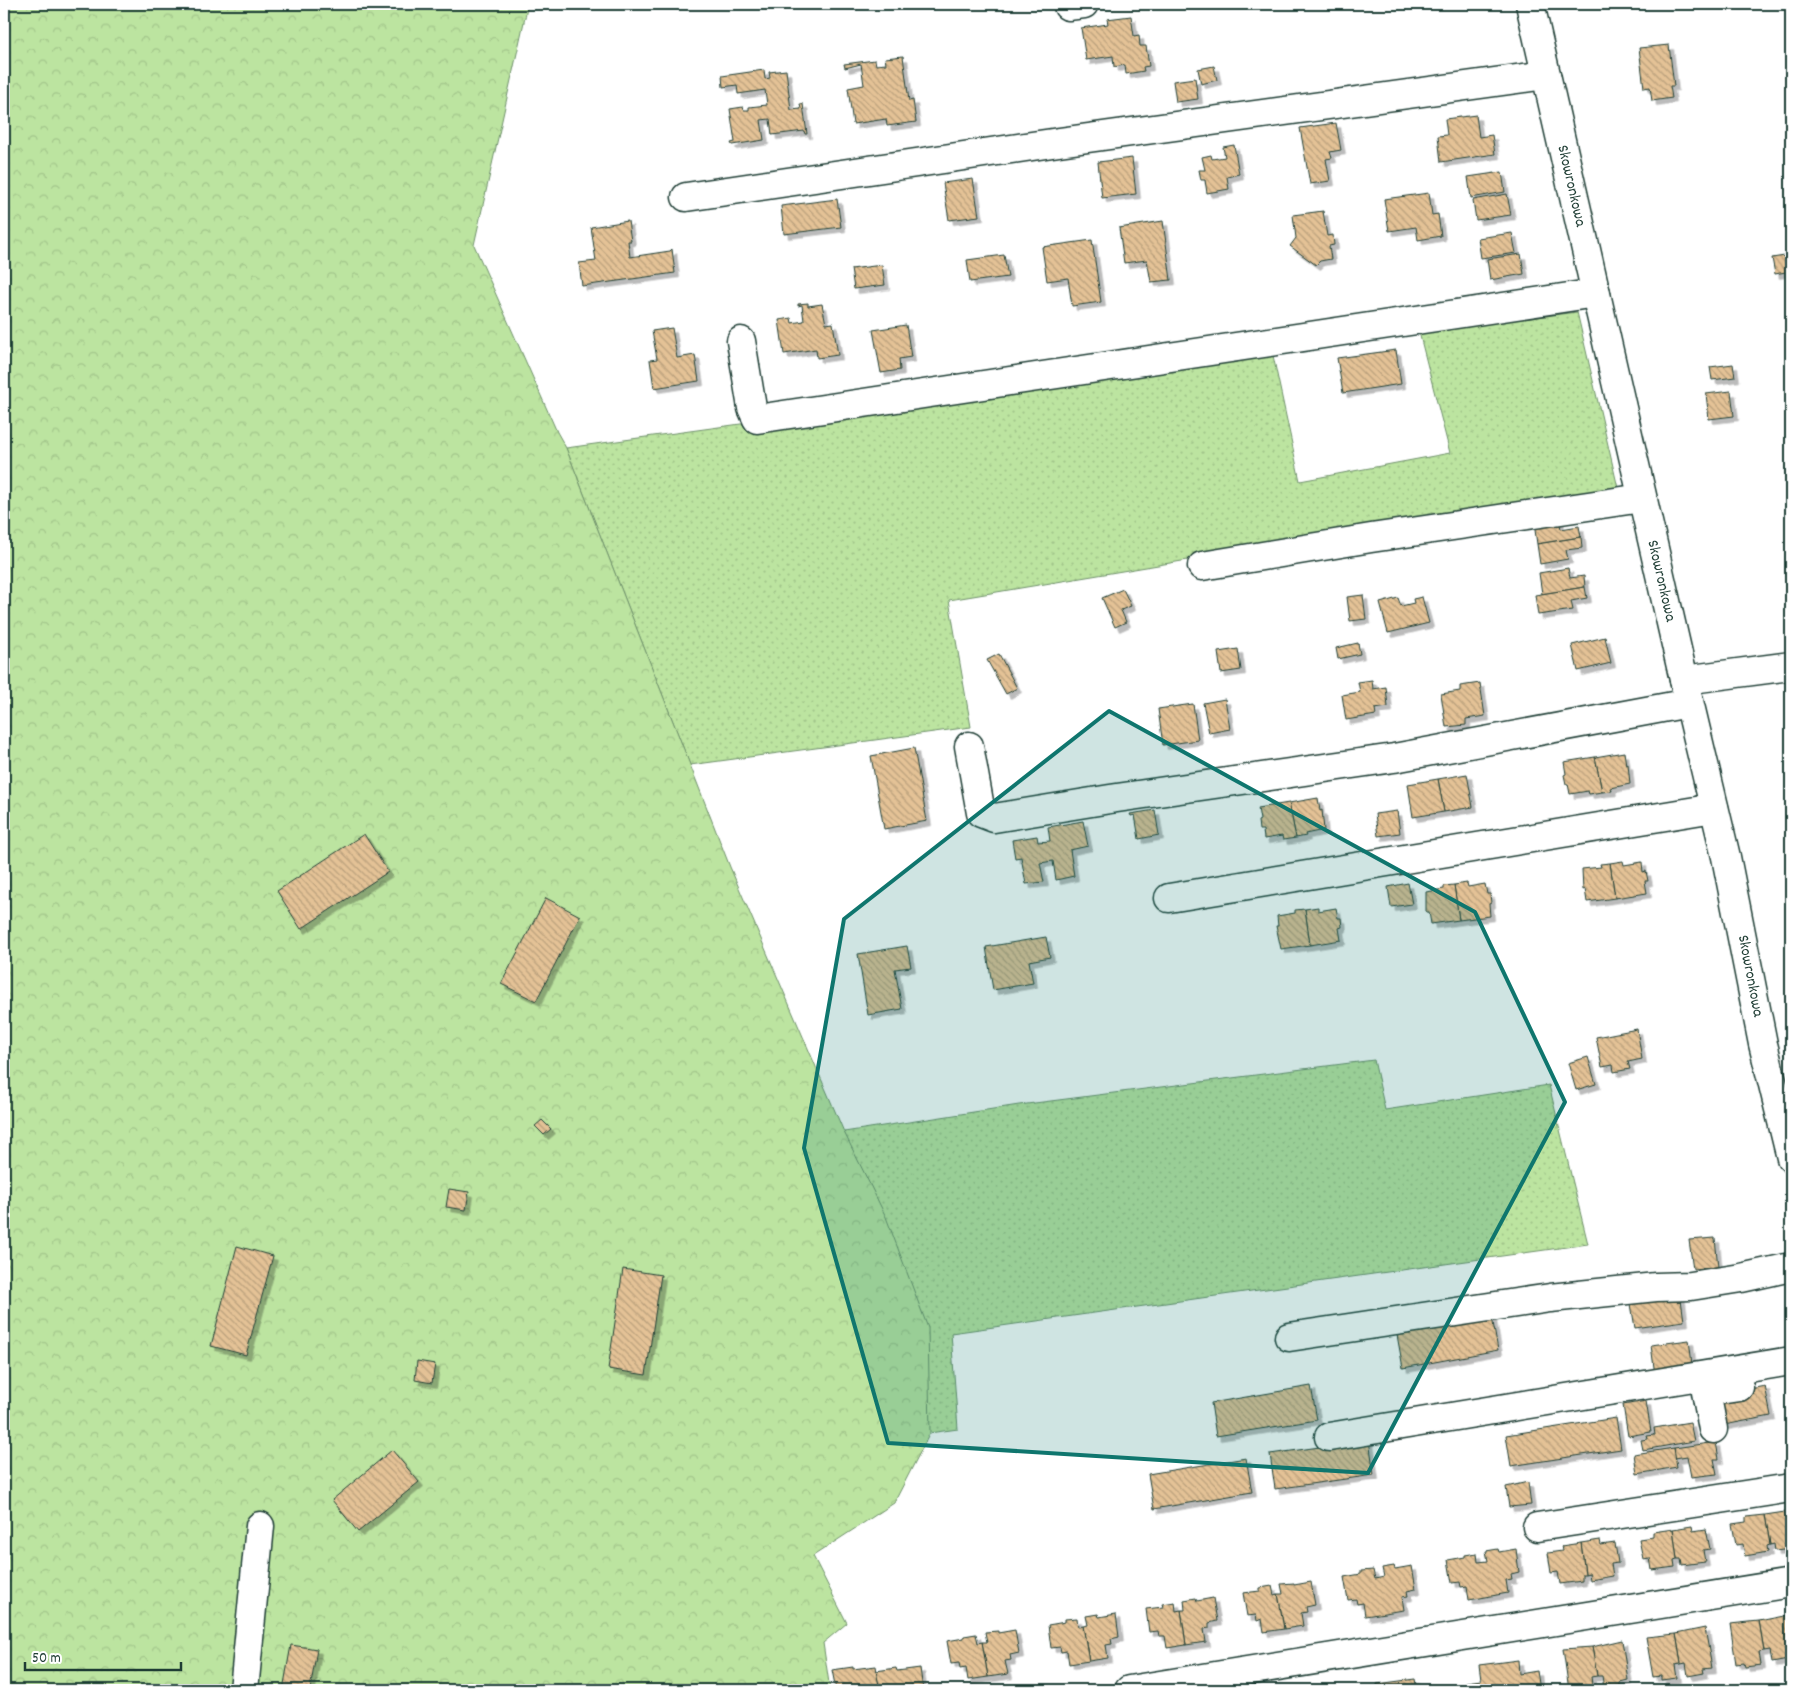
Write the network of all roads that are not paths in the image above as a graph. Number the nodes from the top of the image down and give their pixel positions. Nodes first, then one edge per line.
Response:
1 (1530, 4) edge
2 (1546, 75) junction
3 (686, 197) dead end
4 (1596, 293) junction
5 (741, 341) dead end
6 (1642, 498) junction
7 (1202, 566) dead end
8 (1791, 666) edge
9 (1686, 691) junction
10 (969, 746) dead end
11 (1714, 808) junction
12 (1169, 898) dead end
13 (1791, 1158) edge
14 (1791, 1267) edge
15 (1289, 1337) dead end
16 (1791, 1361) edge
17 (1791, 1379) edge
18 (1714, 1429) dead end
19 (1328, 1437) dead end
20 (1791, 1473) edge
21 (1791, 1488) edge
22 (1627, 1503) dead end
23 (260, 1526) dead end
24 (1537, 1527) dead end
25 (1791, 1583) edge
26 (244, 1690) edge
27 (1129, 1690) edge

1 - 2 street, Skowronkowa
2 - 3 street
2 - 4 street, Skowronkowa
4 - 5 street
4 - 6 street, Skowronkowa
6 - 7 street
6 - 9 street, Skowronkowa
8 - 9 street
9 - 10 street
9 - 11 street, Skowronkowa
11 - 12 street
11 - 13 street, Skowronkowa
14 - 15 street
16 - 19 street
17 - 18 street
20 - 22 street
21 - 24 street
23 - 26 street
25 - 27 street

